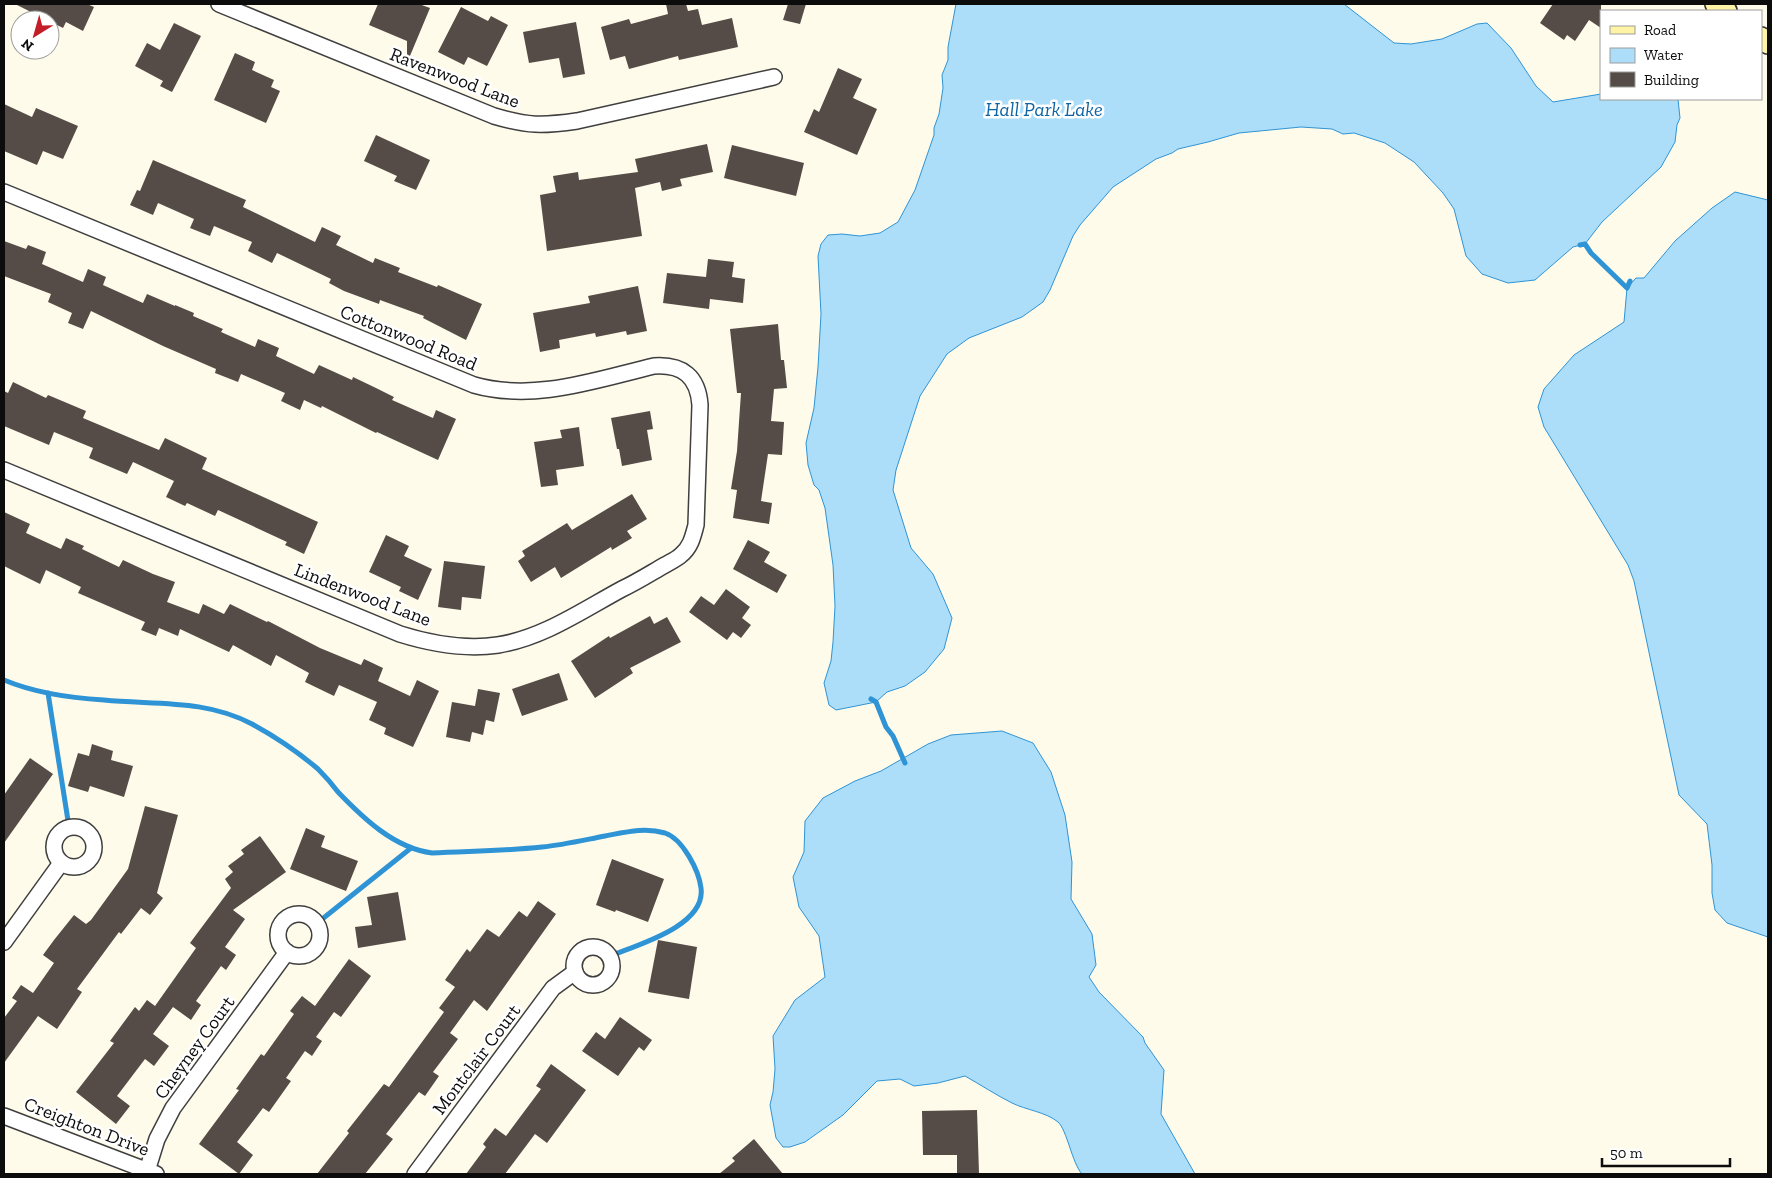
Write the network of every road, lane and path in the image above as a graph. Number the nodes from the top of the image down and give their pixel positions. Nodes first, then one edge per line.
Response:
1 (219, 4) edge
2 (774, 78) dead end
3 (4, 192) edge
4 (4, 470) edge
5 (697, 503) joint
6 (61, 863) dead end
7 (4, 942) edge
8 (287, 952) dead end
9 (575, 972) dead end
10 (4, 1116) edge
11 (151, 1172) edge
12 (415, 1174) edge

1 - 2 street, Ravenwood Lane
3 - 5 street, Cottonwood Road
4 - 5 street, Lindenwood Lane
6 - 7 street
8 - 11 street, Cheyney Court
9 - 12 street, Montclair Court
10 - 11 street, Creighton Drive

